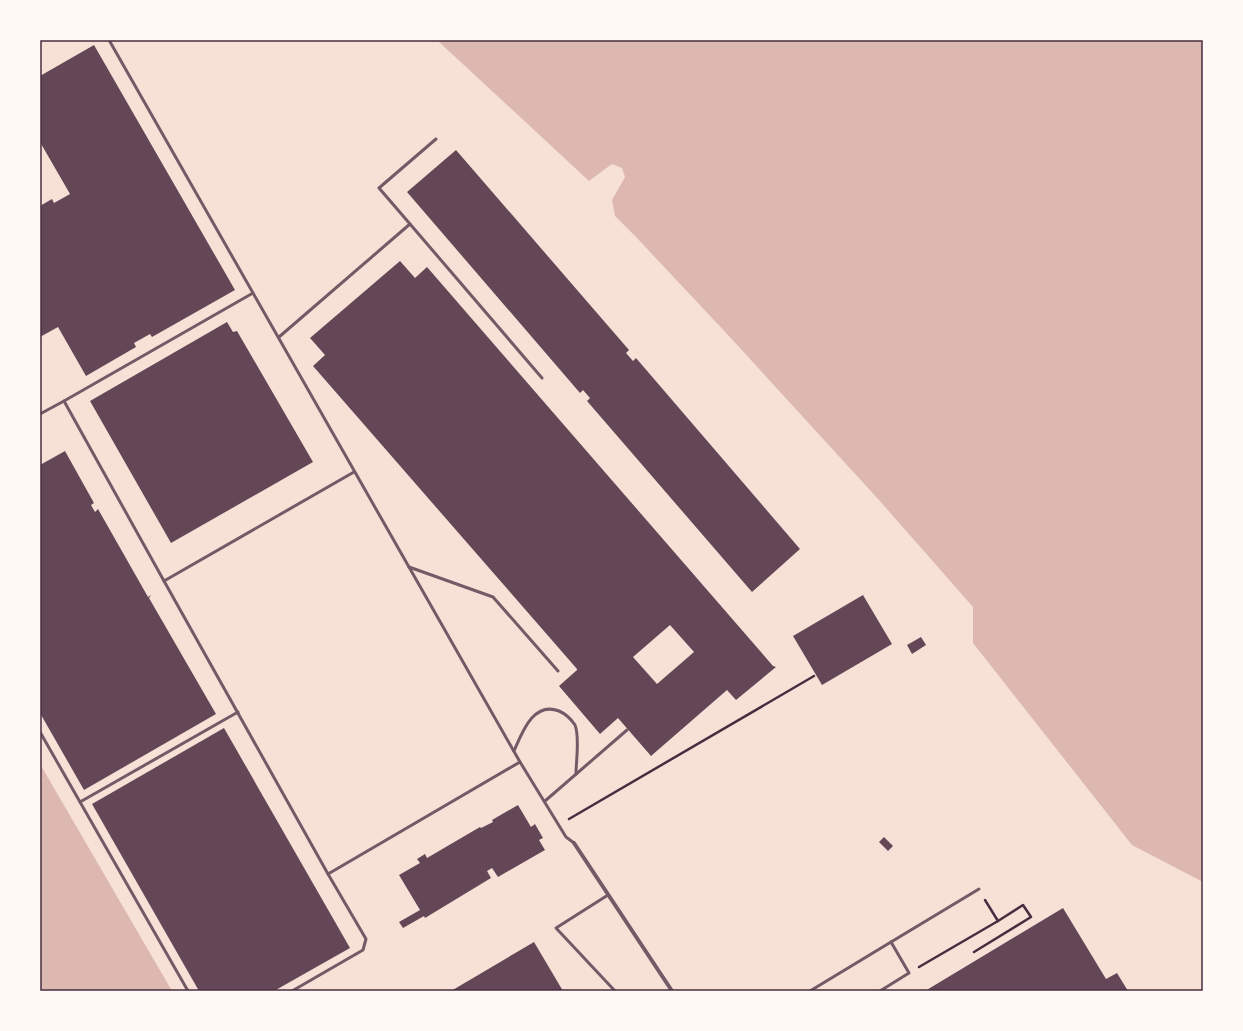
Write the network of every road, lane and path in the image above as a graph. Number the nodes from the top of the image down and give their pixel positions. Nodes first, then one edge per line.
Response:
1 (109, 40) edge
2 (436, 139) dead end
3 (410, 224) junction
4 (253, 293) junction
5 (279, 337) junction
6 (542, 378) dead end
7 (64, 401) junction
8 (40, 414) edge
9 (354, 472) junction
10 (408, 567) junction
11 (164, 581) junction
12 (558, 671) dead end
13 (814, 676) dead end
14 (238, 712) junction
15 (627, 730) dead end
16 (40, 732) edge
17 (514, 751) junction
18 (520, 762) junction
19 (576, 774) junction
20 (545, 801) junction
21 (80, 802) junction
22 (560, 825) junction
23 (574, 843) joint
24 (328, 874) junction
25 (979, 889) joint
26 (608, 895) junction
27 (998, 921) junction
28 (891, 942) junction
29 (974, 952) dead end
30 (909, 973) junction
31 (188, 991) edge
32 (292, 991) edge
33 (615, 991) edge
34 (672, 991) edge
35 (810, 991) edge
36 (880, 991) edge

1 - 4 lane
2 - 3 lane
3 - 5 lane
3 - 6 lane
4 - 5 lane
4 - 7 lane
5 - 9 lane
7 - 8 lane
7 - 11 lane
9 - 10 lane
9 - 11 lane
10 - 12 lane
10 - 17 lane
11 - 14 lane
13 - 22 path
14 - 21 lane
14 - 24 lane
15 - 19 lane
16 - 21 lane
17 - 18 lane
17 - 19 lane
18 - 20 lane
18 - 24 lane
19 - 20 lane
20 - 22 lane
21 - 31 lane
22 - 23 lane
23 - 26 street
24 - 32 lane
25 - 27 path
25 - 28 lane
26 - 33 lane
26 - 34 street
27 - 29 path
27 - 30 path
28 - 30 lane
28 - 35 lane
30 - 36 lane

